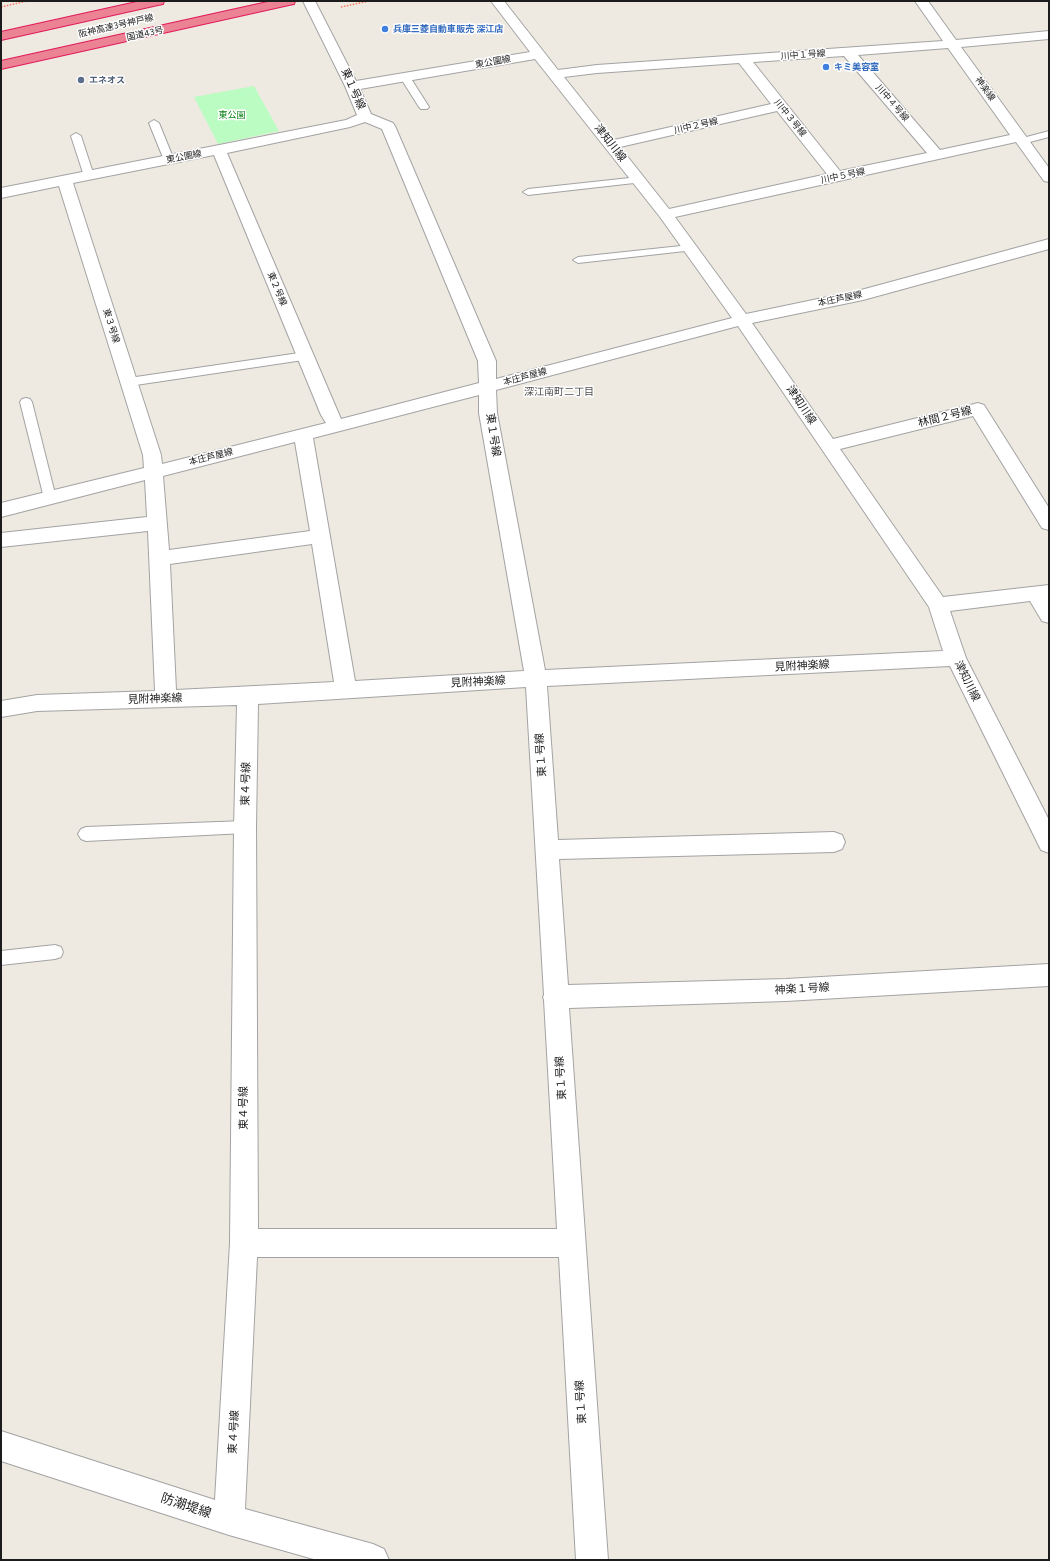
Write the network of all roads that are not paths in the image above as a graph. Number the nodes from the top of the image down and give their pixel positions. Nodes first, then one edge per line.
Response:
1 (117, 1) edge
2 (158, 1) edge
3 (231, 1) edge
4 (289, 1) edge
5 (309, 1) edge
6 (497, 1) edge
7 (921, 1) edge
8 (1, 26) edge
9 (1, 36) edge
10 (1049, 36) edge
11 (953, 44) junction
12 (9, 50) edge
13 (848, 52) junction
14 (540, 54) junction
15 (742, 59) junction
16 (1, 65) edge
17 (556, 74) junction
18 (405, 77) junction
19 (352, 86) junction
20 (780, 106) junction
21 (424, 107) dead end
22 (365, 117) junction
23 (154, 122) dead end
24 (1049, 134) edge
25 (76, 136) dead end
26 (1021, 139) junction
27 (612, 145) junction
28 (219, 150) junction
29 (937, 155) junction
30 (169, 160) junction
31 (89, 176) junction
32 (837, 177) junction
33 (1049, 178) edge
34 (639, 180) junction
35 (65, 181) junction
36 (528, 192) dead end
37 (1, 193) edge
38 (665, 214) junction
39 (1049, 244) edge
40 (690, 248) junction
41 (578, 260) dead end
42 (742, 320) junction
43 (306, 356) junction
44 (129, 382) junction
45 (488, 386) junction
46 (26, 402) dead end
47 (337, 426) junction
48 (303, 434) junction
49 (829, 446) junction
50 (153, 472) junction
51 (50, 498) junction
52 (1, 510) edge
53 (1049, 522) edge
54 (158, 523) junction
55 (320, 536) junction
56 (1, 540) edge
57 (160, 558) junction
58 (1043, 593) edge
59 (938, 605) junction
60 (1049, 616) edge
61 (956, 658) junction
62 (536, 678) junction
63 (346, 689) junction
64 (248, 696) junction
65 (166, 699) junction
66 (1, 709) edge
67 (245, 828) junction
68 (86, 834) dead end
69 (834, 842) dead end
70 (1049, 843) edge
71 (548, 850) junction
72 (55, 952) dead end
73 (1, 958) edge
74 (1049, 975) edge
75 (555, 997) junction
76 (244, 1243) junction
77 (571, 1243) junction
78 (1, 1446) edge
79 (229, 1520) junction
80 (372, 1560) edge
81 (592, 1560) edge

1 - 8 highway
2 - 9 highway, 阪神高速3号神戸線
3 - 12 highway, 阪神高速3号神戸線
4 - 16 highway, 国道43号
5 - 19 street, 東１号線
6 - 14 street, 津知川線
7 - 11 street, 神楽線
10 - 11 street, 川中１号線
11 - 13 street, 川中１号線
11 - 26 street, 神楽線
13 - 15 street, 川中１号線
13 - 29 street, 川中４号線
14 - 17 street, 津知川線
14 - 18 street, 東公園線
15 - 17 street, 川中１号線
15 - 20 street, 川中３号線
17 - 27 street, 津知川線
18 - 19 street, 東公園線
18 - 21 lane
19 - 22 street, 東１号線
20 - 27 street, 川中２号線
20 - 32 street, 川中３号線
22 - 28 street, 東公園線
22 - 45 street, 東１号線
23 - 30 lane
24 - 26 lane
25 - 31 lane
26 - 29 street, 川中５号線
26 - 33 street, 神楽線
27 - 34 street, 津知川線
28 - 30 street, 東公園線
28 - 43 street, 東２号線
29 - 32 street, 川中５号線
30 - 31 street, 東公園線
31 - 35 street, 東公園線
32 - 38 street, 川中５号線
34 - 36 lane
34 - 38 street, 津知川線
35 - 37 street, 東公園線
35 - 44 street, 東３号線
38 - 40 street, 津知川線
39 - 42 street, 本庄芦屋線
40 - 41 lane
40 - 42 street, 津知川線
42 - 45 street, 本庄芦屋線
42 - 49 street, 津知川線
43 - 44 lane
43 - 47 street, 東２号線
44 - 50 street, 東３号線
45 - 47 street, 本庄芦屋線
45 - 62 street, 東１号線
46 - 51 lane
47 - 48 street, 本庄芦屋線
48 - 50 street, 本庄芦屋線
48 - 55 street
49 - 53 street, 林間２号線
49 - 59 street, 津知川線
50 - 51 street, 本庄芦屋線
50 - 54 street, 東３号線
51 - 52 street, 本庄芦屋線
54 - 56 street
54 - 57 street, 東３号線
55 - 57 street
55 - 63 street
57 - 65 street, 東３号線
58 - 59 street
58 - 60 street
59 - 61 street, 津知川線
61 - 62 street, 見附神楽線
61 - 70 street, 津知川線
62 - 63 street, 見附神楽線
62 - 71 street, 東１号線
63 - 64 street, 見附神楽線
64 - 65 street, 見附神楽線
64 - 67 street, 東４号線
65 - 66 street, 見附神楽線
67 - 68 lane
67 - 76 street, 東４号線
69 - 71 street
71 - 75 street, 東１号線
72 - 73 lane
74 - 75 street, 神楽１号線
75 - 77 street, 東１号線
76 - 77 street
76 - 79 street, 東４号線
77 - 81 street, 東１号線
78 - 79 street, 防潮堤線
79 - 80 street, 防潮堤線

